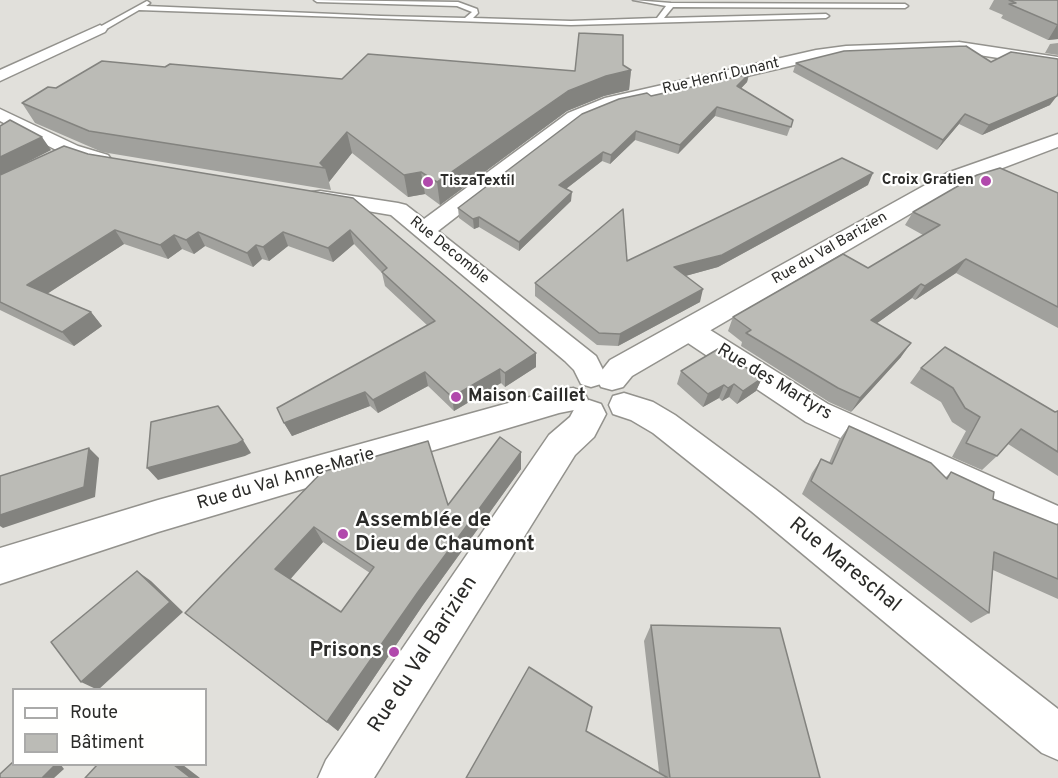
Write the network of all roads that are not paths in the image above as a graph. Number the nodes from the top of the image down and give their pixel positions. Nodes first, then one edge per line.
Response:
1 (152, 0) edge
2 (318, 0) edge
3 (636, 0) edge
4 (671, 5) junction
5 (905, 6) dead end
6 (138, 8) junction
7 (826, 16) dead end
8 (467, 20) junction
9 (659, 20) junction
10 (100, 29) joint
11 (1058, 62) edge
12 (0, 76) edge
13 (0, 114) edge
14 (1058, 140) edge
15 (71, 150) junction
16 (51, 160) edge
17 (120, 163) edge
18 (304, 194) edge
19 (424, 230) junction
20 (689, 330) junction
21 (598, 395) junction
22 (1058, 523) edge
23 (0, 566) edge
24 (1058, 737) edge
25 (344, 778) edge

1 - 6 lane
2 - 8 lane
3 - 4 lane
4 - 5 lane
4 - 9 lane
6 - 8 lane
6 - 10 lane
7 - 9 lane
8 - 9 lane
10 - 12 street
11 - 19 street, Rue Henri Dunant
13 - 15 street
14 - 20 street, Rue du Val Barizien
15 - 16 street
15 - 17 street
18 - 19 street, Rue Decomble
19 - 21 street, Rue Decomble
20 - 21 street, Rue du Val Barizien
20 - 22 street, Rue des Martyrs
21 - 23 street, Rue du Val Anne-Marie
21 - 24 street, Rue Mareschal
21 - 25 street, Rue du Val Barizien

